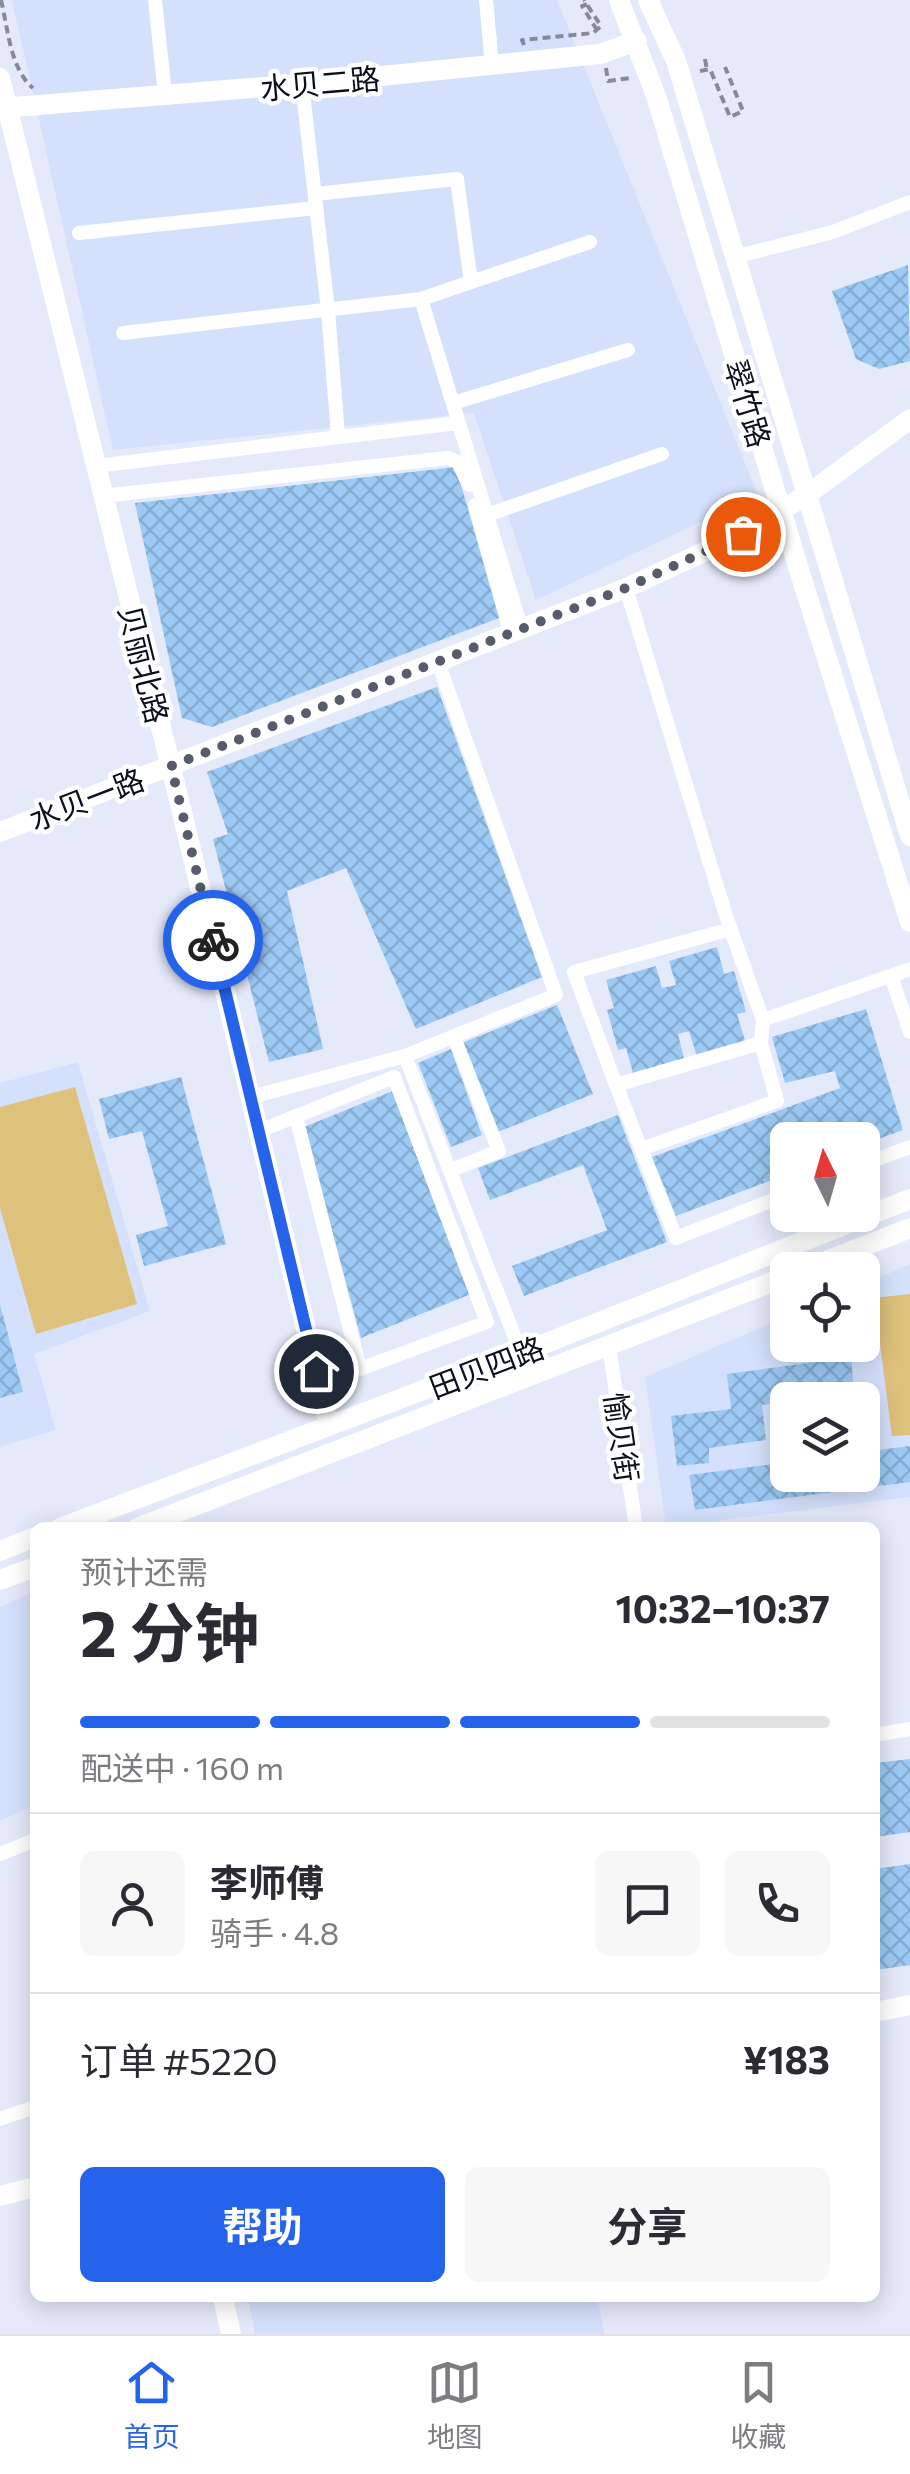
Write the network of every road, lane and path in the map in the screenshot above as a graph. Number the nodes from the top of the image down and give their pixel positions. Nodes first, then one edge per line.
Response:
1 (1, 0) edge
2 (155, 0) edge
3 (486, 0) edge
4 (619, 0) edge
5 (648, 0) edge
6 (584, 5) dead end
7 (637, 41) junction
8 (524, 46) dead end
9 (705, 59) dead end
10 (492, 65) junction
11 (725, 67) dead end
12 (0, 78) edge
13 (302, 84) junction
14 (44, 90) dead end
15 (164, 95) junction
16 (4, 108) edge
17 (316, 201) junction
18 (910, 202) edge
19 (80, 234) dead end
20 (590, 242) dead end
21 (734, 257) junction
22 (471, 282) junction
23 (420, 299) junction
24 (328, 310) junction
25 (122, 332) dead end
26 (628, 350) dead end
27 (452, 404) junction
28 (910, 419) edge
29 (458, 423) junction
30 (338, 436) junction
31 (662, 454) dead end
32 (95, 466) junction
33 (808, 494) junction
34 (102, 496) junction
35 (781, 510) junction
36 (487, 515) junction
37 (626, 588) junction
38 (516, 632) junction
39 (438, 662) junction
40 (171, 766) junction
41 (0, 832) edge
42 (910, 836) edge
43 (910, 922) edge
44 (730, 929) junction
45 (910, 969) edge
46 (890, 976) junction
47 (763, 1020) junction
48 (910, 1032) edge
49 (454, 1037) junction
50 (762, 1043) junction
51 (405, 1056) junction
52 (616, 1085) junction
53 (251, 1097) junction
54 (296, 1117) junction
55 (259, 1132) junction
56 (910, 1146) edge
57 (641, 1149) junction
58 (880, 1158) edge
59 (451, 1170) junction
60 (910, 1199) edge
61 (770, 1201) edge
62 (880, 1212) edge
63 (910, 1228) edge
64 (807, 1232) edge
65 (830, 1232) edge
66 (859, 1232) edge
67 (810, 1239) junction
68 (864, 1246) junction
69 (849, 1252) edge
70 (770, 1283) edge
71 (610, 1346) junction
72 (521, 1353) junction
73 (329, 1426) junction
74 (76, 1522) edge
75 (153, 1522) edge
76 (635, 1522) edge
77 (30, 1540) edge
78 (0, 1551) edge
79 (30, 1568) edge
80 (0, 1580) edge
81 (910, 1730) edge
82 (880, 1734) edge
83 (30, 1842) edge
84 (0, 1854) edge
85 (910, 2005) edge
86 (880, 2011) edge
87 (30, 2109) edge
88 (0, 2119) edge
89 (30, 2188) edge
90 (0, 2196) edge
91 (224, 2302) edge
92 (231, 2334) edge

1 - 14 path
2 - 15 street
3 - 10 street
4 - 7 main road, 翠竹路
5 - 21 main road, 翠竹路
6 - 8 path
7 - 10 main road, 水贝二路
7 - 35 main road, 翠竹路
9 - 11 path
10 - 13 main road, 水贝二路
12 - 16 main road, 贝丽北路
13 - 15 main road, 水贝二路
13 - 17 street
15 - 16 main road, 水贝二路
16 - 32 main road, 贝丽北路
17 - 19 street
17 - 22 street
17 - 24 street
18 - 21 street
20 - 22 street
21 - 33 main road, 翠竹路
22 - 23 street
23 - 24 street
23 - 27 street
24 - 25 street
24 - 30 street
26 - 27 street
27 - 29 street
28 - 33 main road, 水贝一路
29 - 30 street
29 - 36 street
30 - 32 street
31 - 36 street
32 - 34 main road, 贝丽北路
33 - 35 main road, 水贝一路
33 - 42 main road, 翠竹路
34 - 38 street
34 - 40 main road, 贝丽北路
35 - 37 main road, 水贝一路
35 - 43 main road, 翠竹路
36 - 38 street
37 - 38 main road, 水贝一路
37 - 44 street
38 - 39 main road, 水贝一路
39 - 40 main road, 水贝一路
39 - 49 street
40 - 41 main road, 水贝一路
40 - 53 main road, 贝丽北路
44 - 47 street
44 - 52 street
45 - 46 street
46 - 47 street
46 - 48 street
47 - 50 street
49 - 51 street
49 - 59 street
50 - 52 street
50 - 57 street
51 - 53 street
51 - 59 street
52 - 57 street
53 - 55 main road, 贝丽北路
54 - 54 street
54 - 55 street
55 - 73 main road, 贝丽北路
56 - 58 street
57 - 61 street
59 - 72 street
60 - 62 main road, 田贝四路
63 - 68 main road
64 - 67 street
65 - 67 main road, 田贝四路
66 - 68 main road
67 - 72 main road, 田贝四路
68 - 69 main road
70 - 71 main road, 田贝四路
71 - 75 main road, 田贝四路
71 - 76 street, 愉贝街
72 - 73 main road, 田贝四路
73 - 74 main road, 田贝四路
77 - 78 main road
79 - 80 main road
81 - 82 street
83 - 84 street
85 - 86 main road
87 - 88 street
89 - 90 main road
91 - 92 main road

